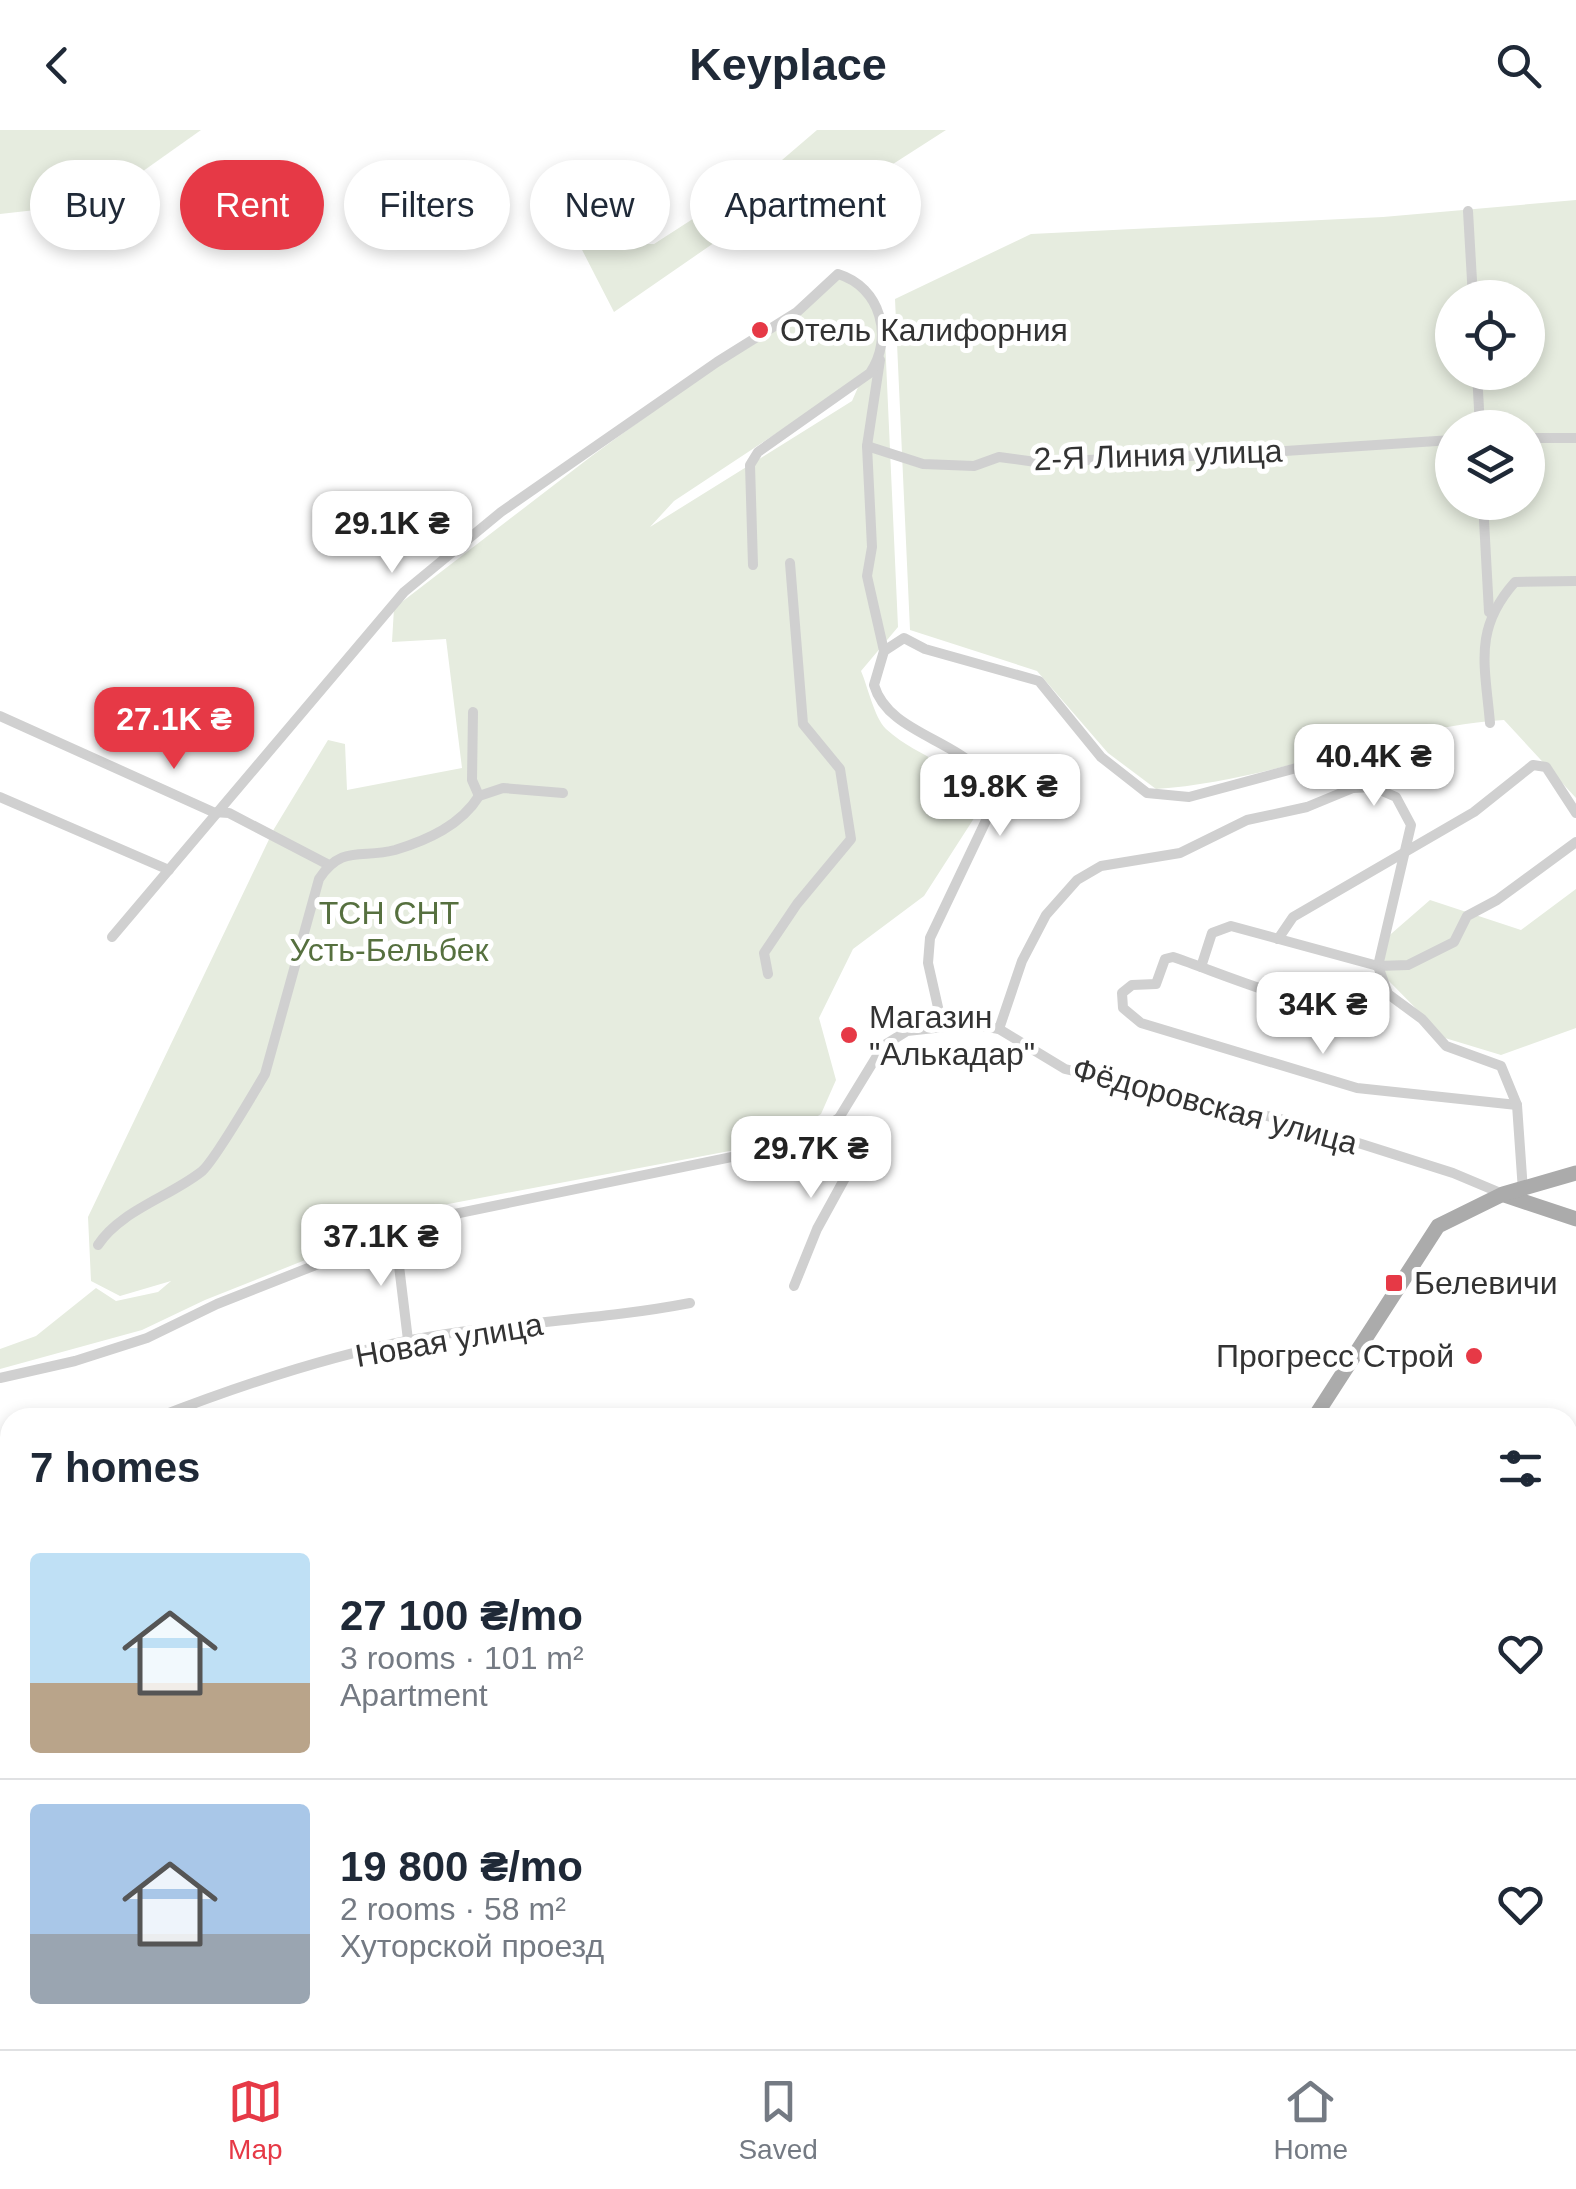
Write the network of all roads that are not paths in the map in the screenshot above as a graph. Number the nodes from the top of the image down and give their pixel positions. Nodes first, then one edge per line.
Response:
1 (1468, 211) dead end
2 (1472, 280) edge
3 (880, 358) junction
4 (1545, 438) edge
5 (1576, 438) edge
6 (1435, 441) edge
7 (866, 446) junction
8 (1484, 520) edge
9 (790, 564) dead end
10 (753, 565) dead end
11 (1576, 581) edge
12 (1489, 618) junction
13 (884, 651) junction
14 (473, 712) dead end
15 (0, 716) edge
16 (1490, 723) dead end
17 (1353, 788) junction
18 (563, 793) dead end
19 (479, 796) junction
20 (0, 798) edge
21 (214, 812) junction
22 (1576, 813) edge
23 (1576, 842) edge
24 (1405, 850) junction
25 (329, 864) junction
26 (169, 870) junction
27 (112, 936) dead end
28 (1278, 939) junction
29 (1378, 966) junction
30 (1201, 967) junction
31 (768, 974) dead end
32 (1388, 994) junction
33 (942, 1025) junction
34 (998, 1029) junction
35 (1517, 1105) junction
36 (840, 1118) junction
37 (1576, 1173) edge
38 (1523, 1190) junction
39 (1503, 1194) junction
40 (1576, 1219) edge
41 (395, 1234) junction
42 (98, 1245) dead end
43 (794, 1286) dead end
44 (690, 1303) dead end
45 (408, 1340) junction
46 (0, 1378) edge
47 (182, 1408) edge
48 (1320, 1408) edge

1 - 2 street
3 - 7 street
3 - 10 street
3 - 21 street
4 - 5 street
6 - 7 street, 2-Я Линия улица
7 - 13 street
8 - 12 street
9 - 31 street
11 - 12 street
12 - 16 street
13 - 17 street
13 - 33 street
14 - 19 street
15 - 21 street
17 - 24 street
17 - 34 street
18 - 19 street
19 - 25 street
20 - 26 street
21 - 25 street
21 - 26 street
22 - 24 street
23 - 29 street
24 - 28 street
24 - 29 street
25 - 42 street
26 - 27 street
28 - 29 street
28 - 30 street
29 - 32 street
30 - 32 street
30 - 35 street
32 - 35 street
33 - 34 street, Фёдоровская улица
33 - 36 street, Фёдоровская улица
34 - 39 street, Фёдоровская улица
35 - 38 street
36 - 41 street, Фёдоровская улица
36 - 43 street
37 - 38 main road
38 - 39 main road
39 - 40 main road
39 - 48 main road
41 - 45 street
41 - 46 street, Фёдоровская улица
44 - 45 street, Новая улица
45 - 47 street, Новая улица

